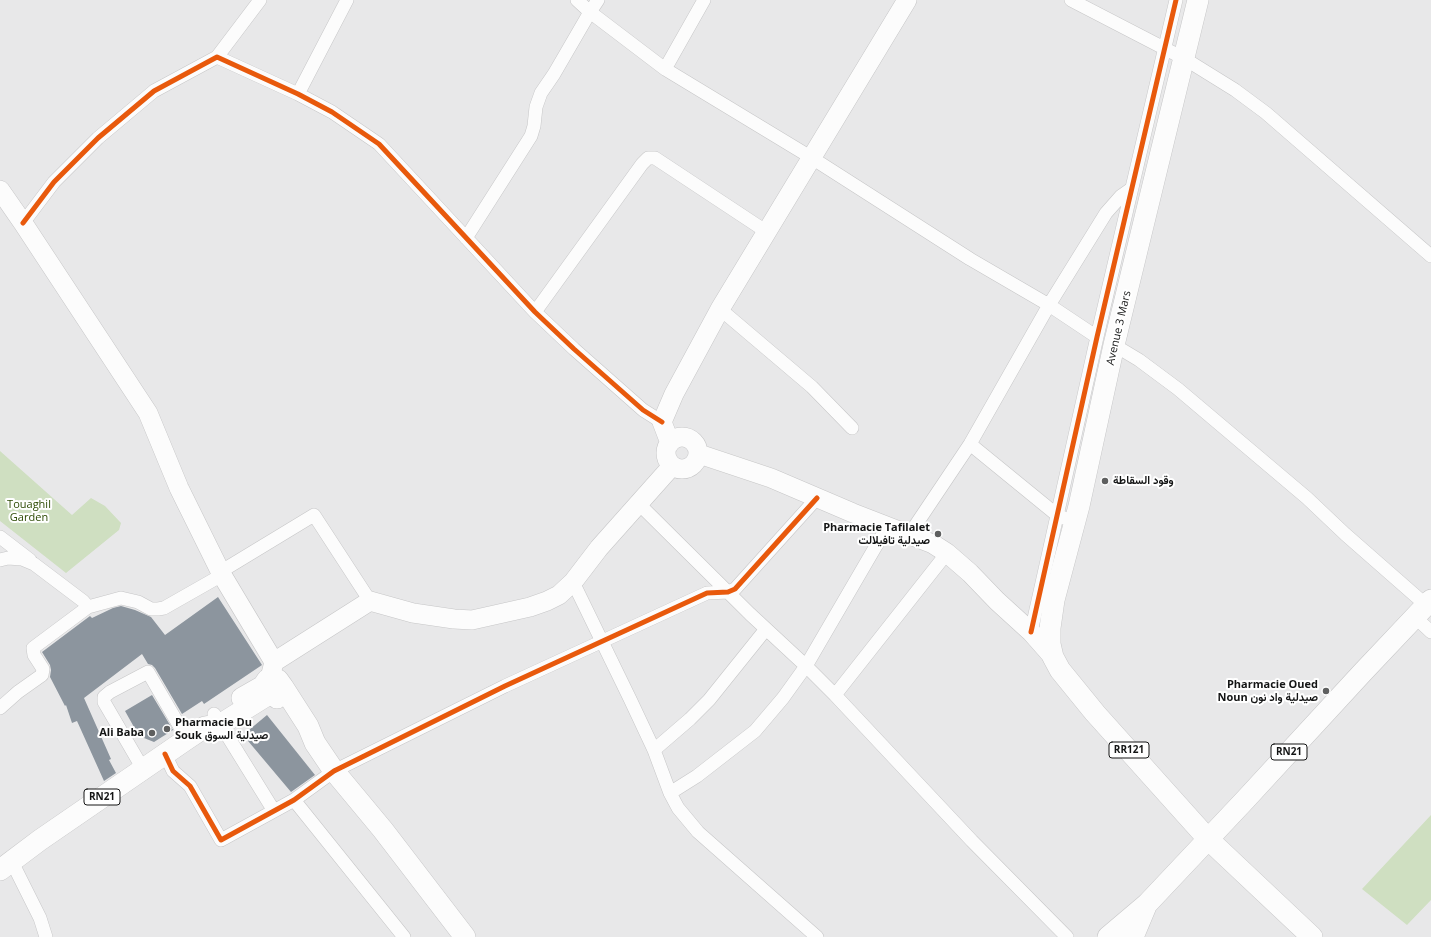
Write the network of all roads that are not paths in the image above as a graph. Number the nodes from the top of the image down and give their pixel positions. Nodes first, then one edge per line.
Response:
1 (260, 0) edge
2 (348, 0) edge
3 (577, 0) edge
4 (598, 0) edge
5 (704, 0) edge
6 (907, 0) edge
7 (1071, 0) edge
8 (1176, 0) edge
9 (1198, 0) edge
10 (590, 12) junction
11 (1164, 48) junction
12 (217, 57) junction
13 (1185, 59) junction
14 (665, 69) junction
15 (298, 94) junction
16 (812, 158) junction
17 (1132, 189) junction
18 (0, 190) edge
19 (23, 223) junction
20 (767, 232) junction
21 (466, 238) junction
22 (1431, 256) edge
23 (1049, 305) junction
24 (720, 309) junction
25 (535, 312) junction
26 (1106, 341) junction
27 (662, 422) junction
28 (852, 428) dead end
29 (670, 443) junction
30 (970, 444) junction
31 (699, 454) junction
32 (672, 466) junction
33 (817, 498) junction
34 (639, 504) junction
35 (1066, 519) junction
36 (887, 527) junction
37 (909, 535) junction
38 (0, 537) edge
39 (947, 553) junction
40 (0, 560) edge
41 (34, 564) junction
42 (221, 574) junction
43 (573, 582) junction
44 (728, 592) junction
45 (370, 601) junction
46 (88, 607) junction
47 (1424, 607) edge
48 (766, 629) junction
49 (1031, 632) junction
50 (1431, 632) edge
51 (601, 642) junction
52 (1053, 657) junction
53 (806, 666) junction
54 (271, 685) junction
55 (835, 695) junction
56 (0, 708) edge
57 (213, 722) junction
58 (187, 739) junction
59 (654, 750) junction
60 (165, 754) junction
61 (143, 769) junction
62 (334, 771) junction
63 (670, 794) junction
64 (294, 800) junction
65 (274, 811) junction
66 (1208, 839) junction
67 (6, 866) edge
68 (1147, 904) junction
69 (46, 937) edge
70 (404, 937) edge
71 (466, 937) edge
72 (817, 937) edge
73 (1066, 937) edge
74 (1108, 937) edge
75 (1134, 937) edge
76 (1312, 937) edge

1 - 12 street
2 - 15 street
3 - 10 street
4 - 10 street
5 - 14 street
6 - 16 street
7 - 11 street
8 - 11 street
9 - 13 main road, Avenue 3 Mars / RR121
10 - 14 street
10 - 21 street
11 - 13 street
11 - 17 street
12 - 15 street
12 - 19 street
13 - 22 street
13 - 26 main road, Avenue 3 Mars / RR121
14 - 16 street
15 - 21 street
16 - 20 street
16 - 23 street
17 - 23 street
17 - 26 street
18 - 19 street
19 - 42 street
20 - 24 street
20 - 25 street
21 - 25 street
23 - 26 street
23 - 30 street
24 - 27 street
24 - 28 street
25 - 27 street
26 - 35 main road, Avenue 3 Mars / RR121
26 - 47 street
27 - 29 street
29 - 31 street
29 - 32 street
30 - 35 street
30 - 37 street
31 - 32 street
31 - 33 street
32 - 34 street
33 - 36 street
33 - 44 street
34 - 43 street
34 - 44 street
35 - 49 street
35 - 52 main road, Avenue 3 Mars / RR121
36 - 37 street
36 - 53 street
37 - 39 street
38 - 41 street
39 - 49 street
39 - 55 street
40 - 41 street
41 - 46 street
42 - 45 street
42 - 46 street
42 - 54 street
43 - 45 street
43 - 51 street
44 - 48 street
44 - 51 street
45 - 54 street
46 - 56 street
47 - 50 street
47 - 66 main road, RN21
48 - 53 street
48 - 59 street
49 - 52 street
51 - 59 street
51 - 62 street
52 - 66 main road, RR121
53 - 55 street
53 - 63 street
54 - 57 main road, RN21
54 - 62 main road
55 - 73 street
57 - 58 main road, RN21
57 - 65 street
58 - 60 main road, RN21
58 - 61 street
59 - 63 street
60 - 61 main road, RN21
60 - 65 street
61 - 67 main road, RN21
62 - 64 street
62 - 71 main road
63 - 72 street
64 - 65 street
64 - 70 street
66 - 68 main road, RN21
66 - 76 main road, RR121
67 - 69 street
68 - 74 main road, RN21
68 - 75 main road, RN21

